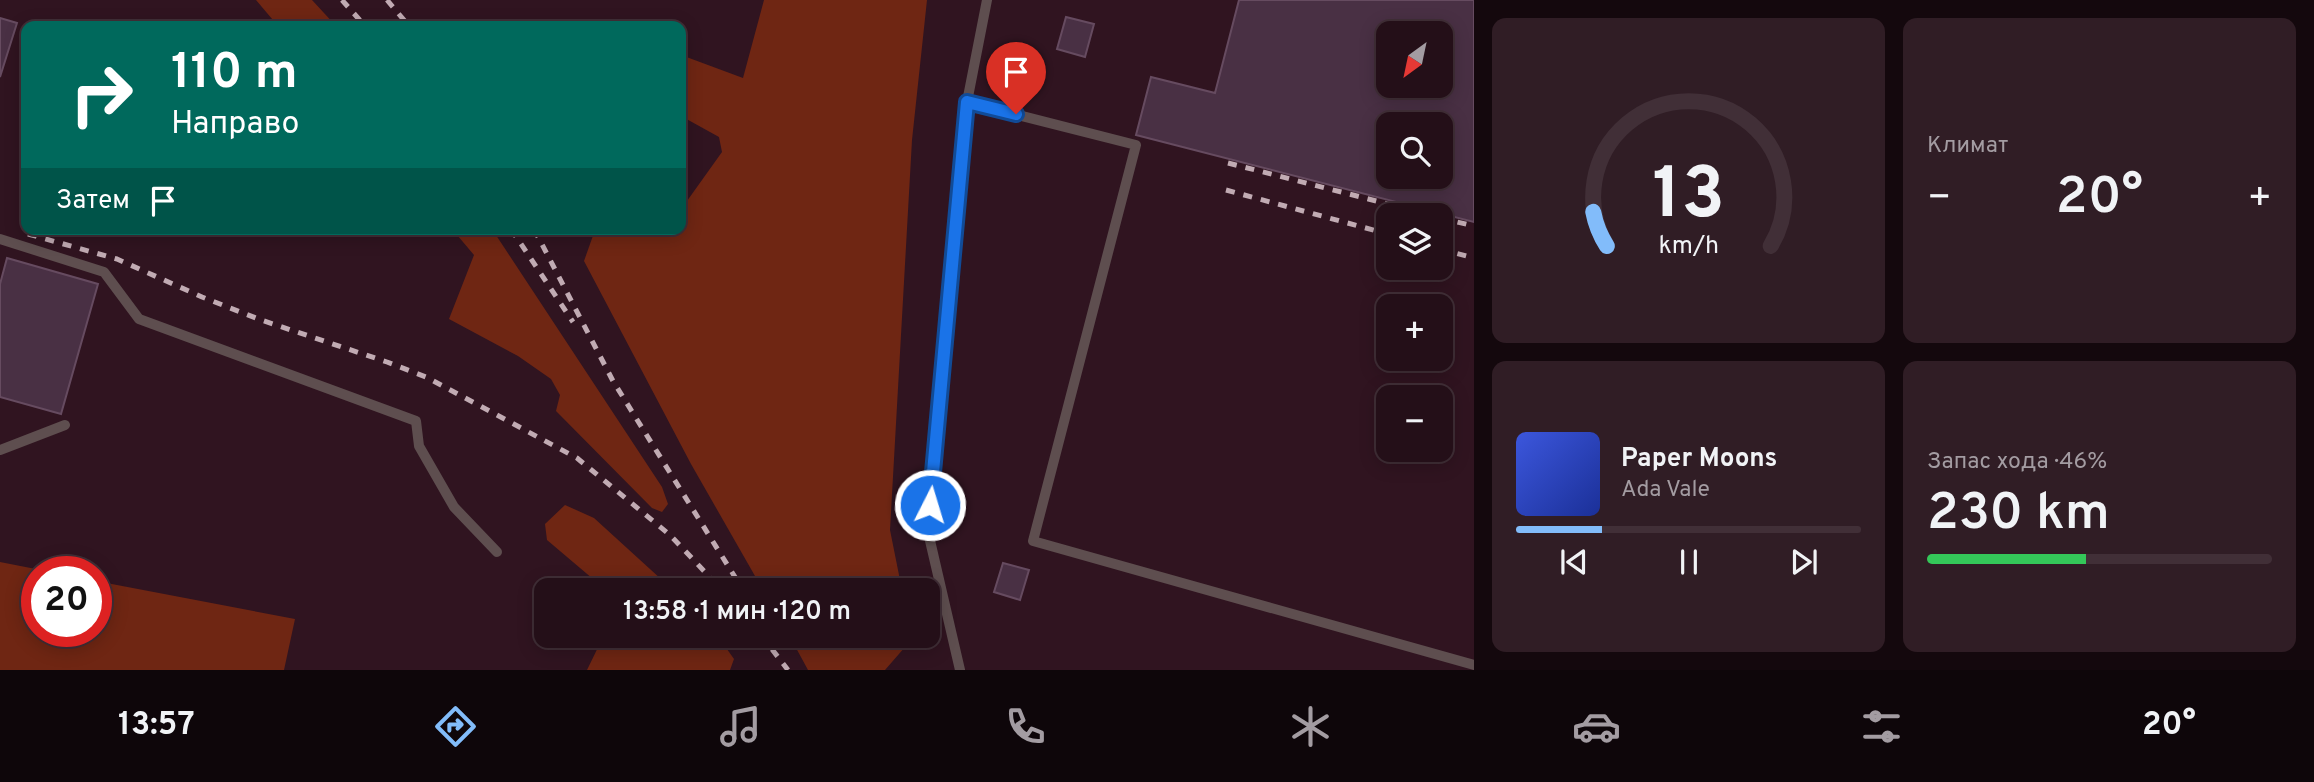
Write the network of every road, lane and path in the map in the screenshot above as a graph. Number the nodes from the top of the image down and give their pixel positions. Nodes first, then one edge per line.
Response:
1 (987, 0) edge
2 (967, 102) junction
3 (0, 239) edge
4 (65, 425) dead end
5 (0, 450) edge
6 (497, 552) dead end
7 (1474, 665) edge
8 (960, 670) edge

1 - 2 lane
2 - 7 lane
2 - 8 lane
3 - 6 lane
4 - 5 lane

